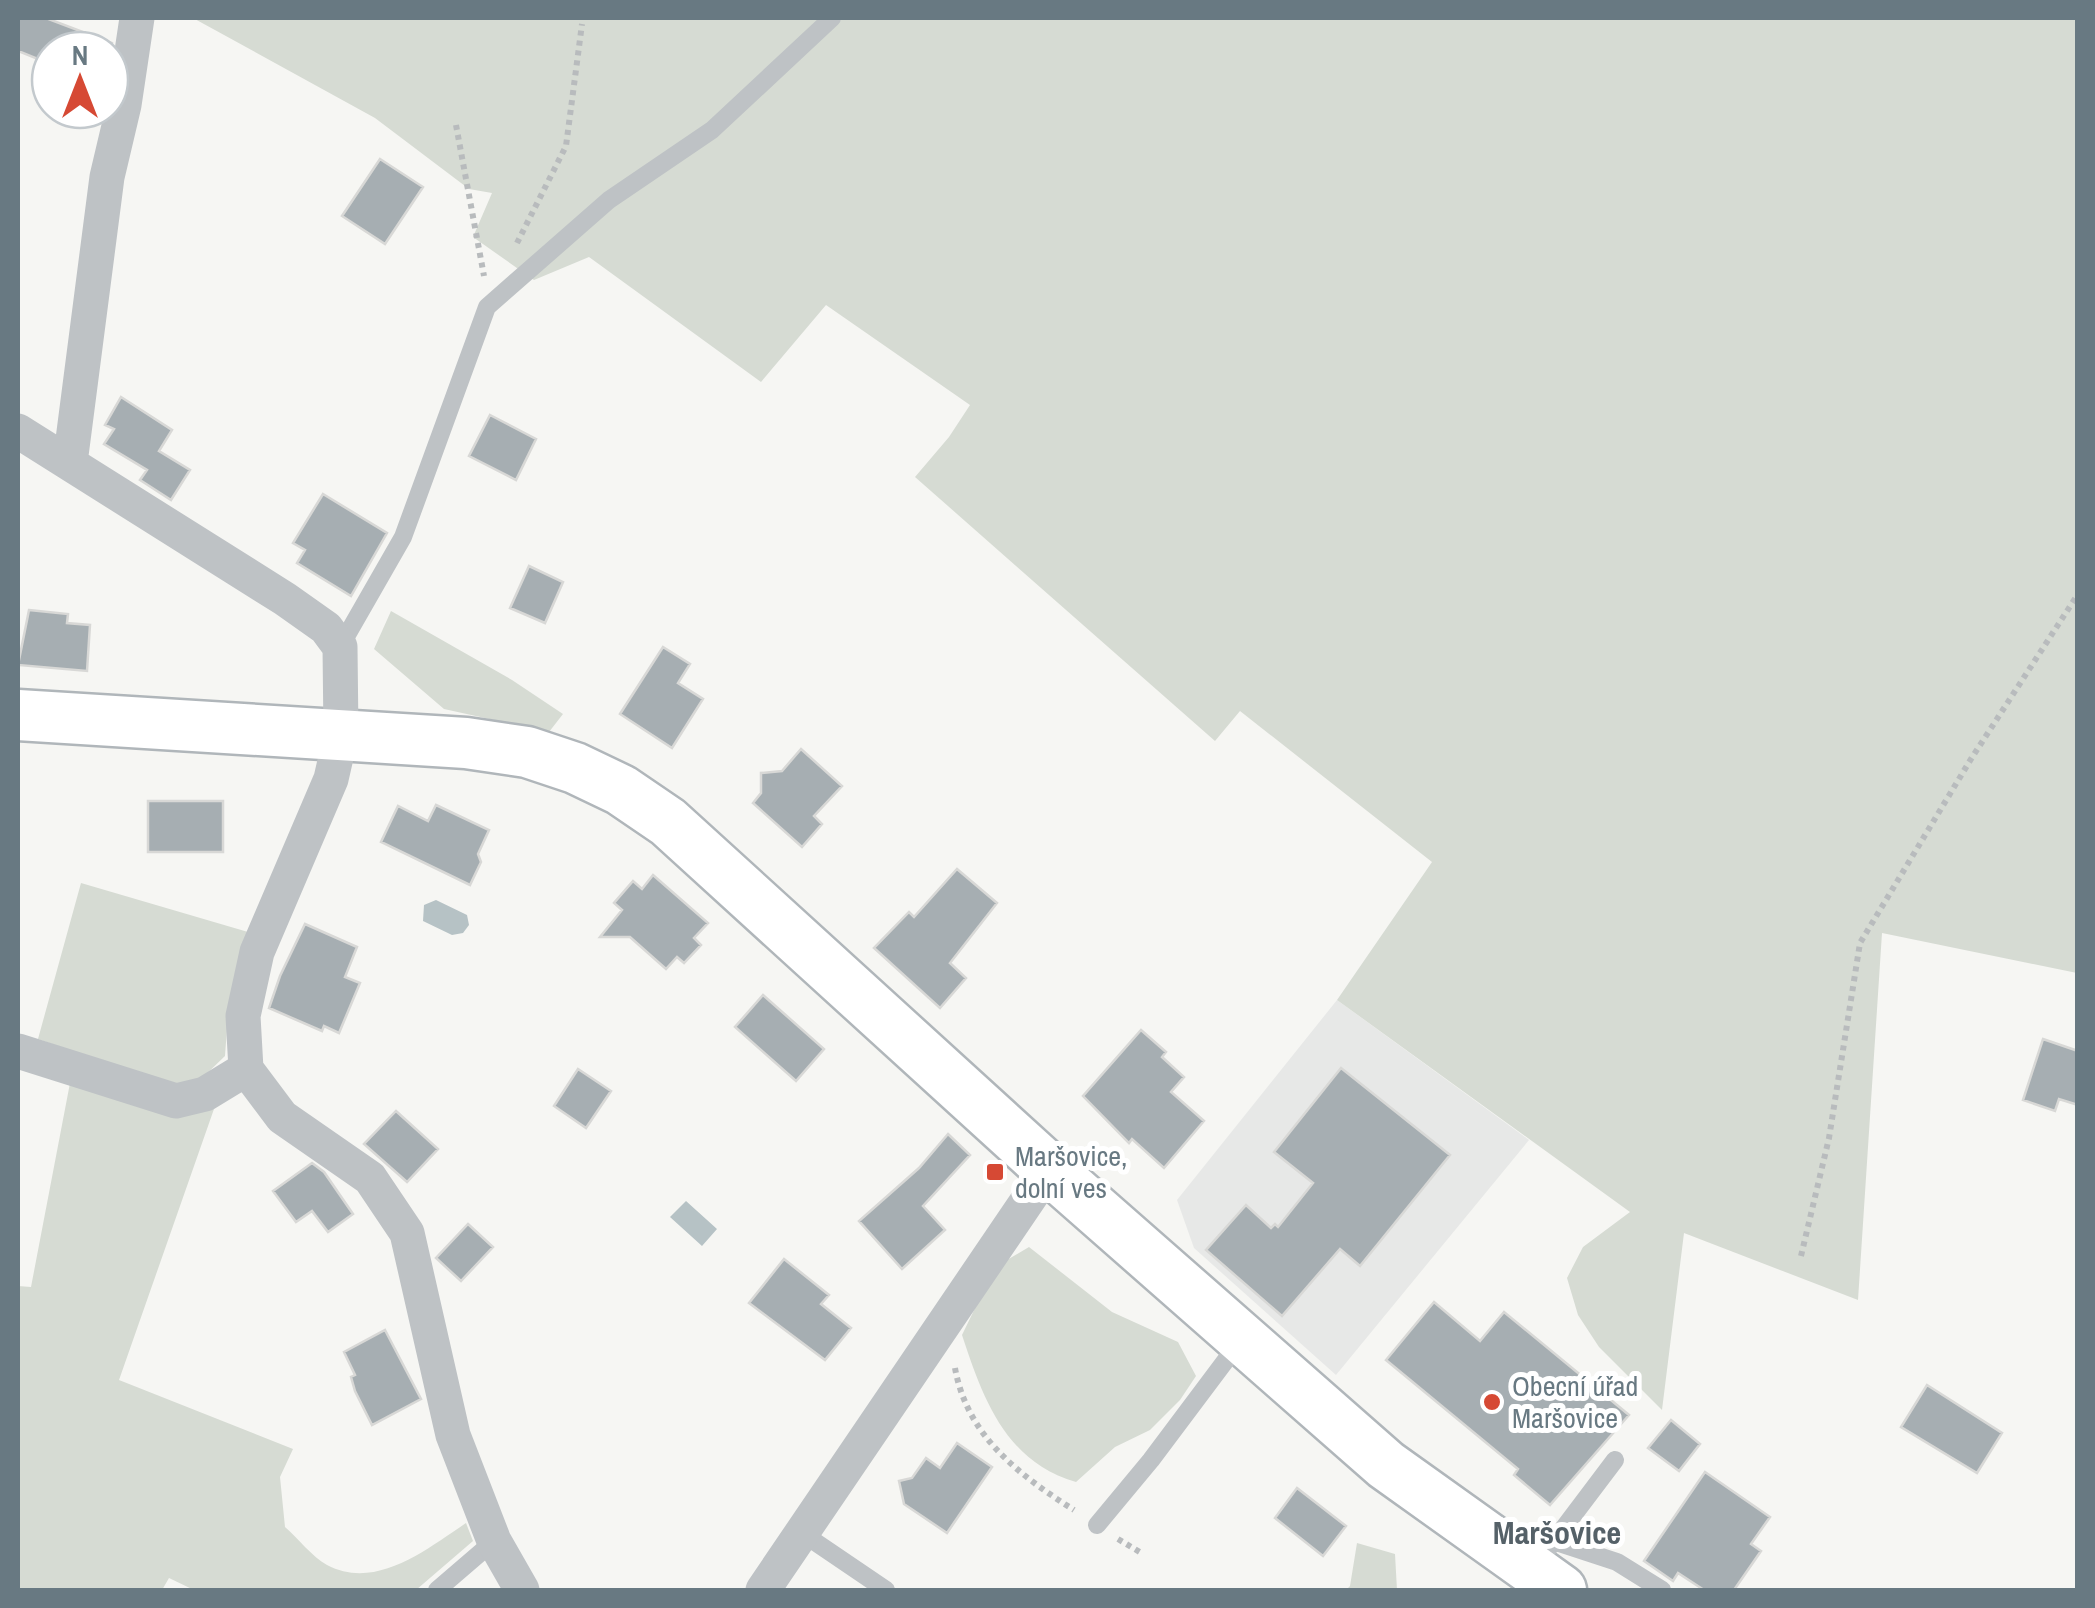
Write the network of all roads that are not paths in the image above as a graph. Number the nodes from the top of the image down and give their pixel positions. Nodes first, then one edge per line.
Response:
1 (138, 18) edge
2 (832, 18) edge
3 (18, 431) edge
4 (70, 463) junction
5 (340, 647) junction
6 (18, 715) edge
7 (341, 735) junction
8 (18, 1051) edge
9 (246, 1069) junction
10 (1048, 1169) junction
11 (1242, 1338) junction
12 (1615, 1460) dead end
13 (1096, 1524) road end
14 (802, 1533) junction
15 (494, 1541) junction
16 (1548, 1567) edge
17 (437, 1590) edge
18 (522, 1590) edge
19 (762, 1590) edge
20 (886, 1590) edge
21 (1662, 1590) edge

1 - 4 street
2 - 5 lane
3 - 4 street
4 - 5 street
5 - 7 street
6 - 7 main road
7 - 9 street
7 - 10 main road
8 - 9 street
9 - 15 street
10 - 11 main road
10 - 14 street
11 - 13 lane
11 - 16 main road
12 - 16 lane
14 - 19 street
14 - 20 lane
15 - 17 lane
15 - 18 street
16 - 21 lane

